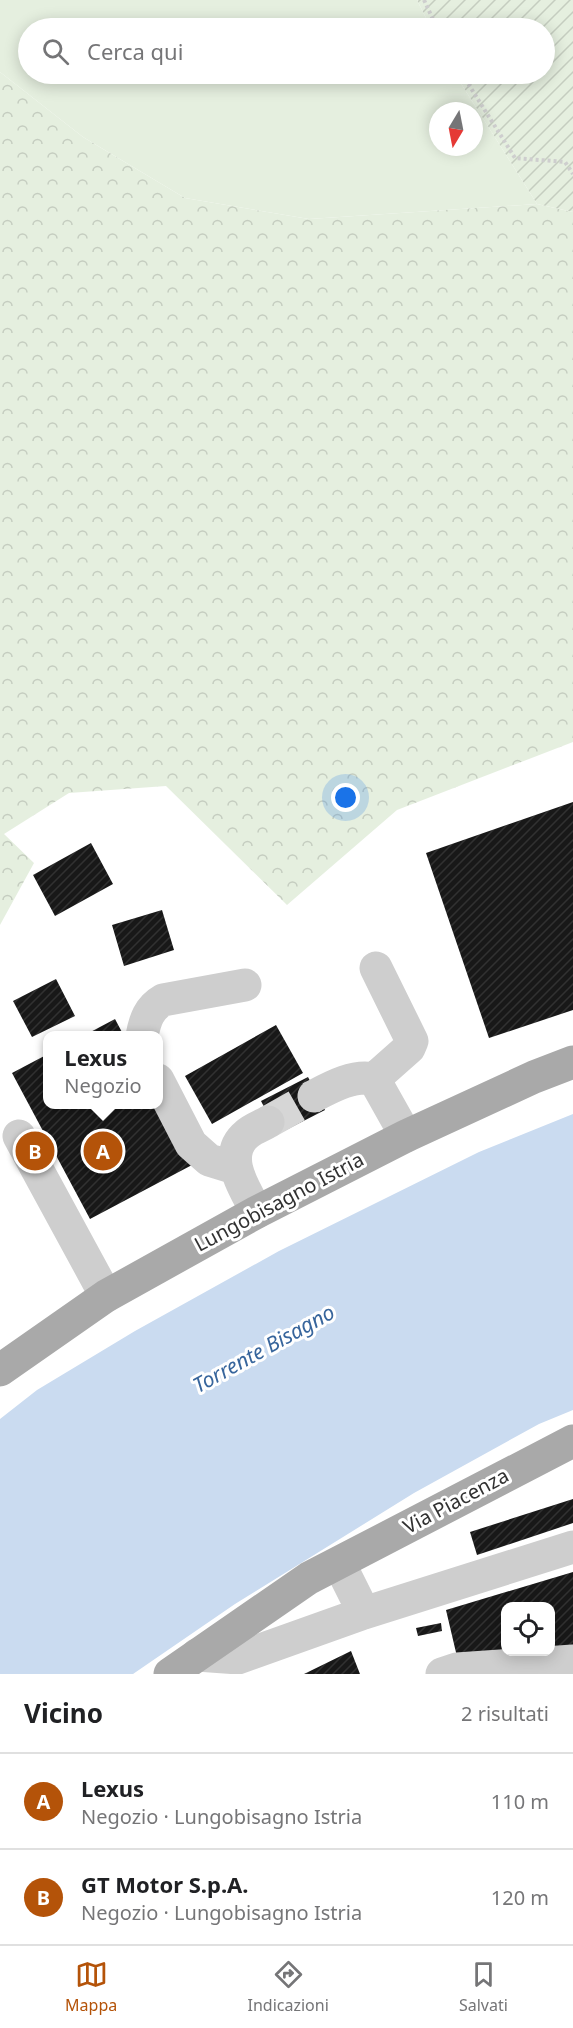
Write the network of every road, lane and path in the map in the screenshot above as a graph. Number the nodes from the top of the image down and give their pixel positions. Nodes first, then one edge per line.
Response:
1 (424, 0) edge
2 (433, 18) edge
3 (468, 84) edge
4 (573, 174) edge
5 (376, 968) dead end
6 (244, 986) dead end
7 (143, 1031) edge
8 (573, 1062) edge
9 (374, 1079) junction
10 (163, 1088) edge
11 (314, 1096) tunnel mouth
12 (268, 1122) tunnel mouth
13 (19, 1136) dead end
14 (406, 1136) junction
15 (235, 1168) junction
16 (257, 1212) junction
17 (106, 1296) junction
18 (0, 1370) edge
19 (573, 1441) edge
20 (573, 1547) edge
21 (339, 1563) junction
22 (364, 1613) junction
23 (196, 1655) junction
24 (573, 1661) edge
25 (170, 1674) edge
26 (442, 1674) edge

1 - 2 path
3 - 4 path
5 - 9 street
6 - 7 street
8 - 14 main road, Lungobisagno Istria
9 - 11 street
9 - 14 street
10 - 15 street
12 - 15 street
13 - 17 street
14 - 16 main road, Lungobisagno Istria
15 - 16 street
16 - 17 main road, Lungobisagno Istria
17 - 18 main road, Lungobisagno Istria
19 - 21 main road, Via Piacenza
20 - 22 street
21 - 22 street
21 - 23 main road, Via Piacenza
22 - 23 street
23 - 25 main road, Via Piacenza
24 - 26 street

